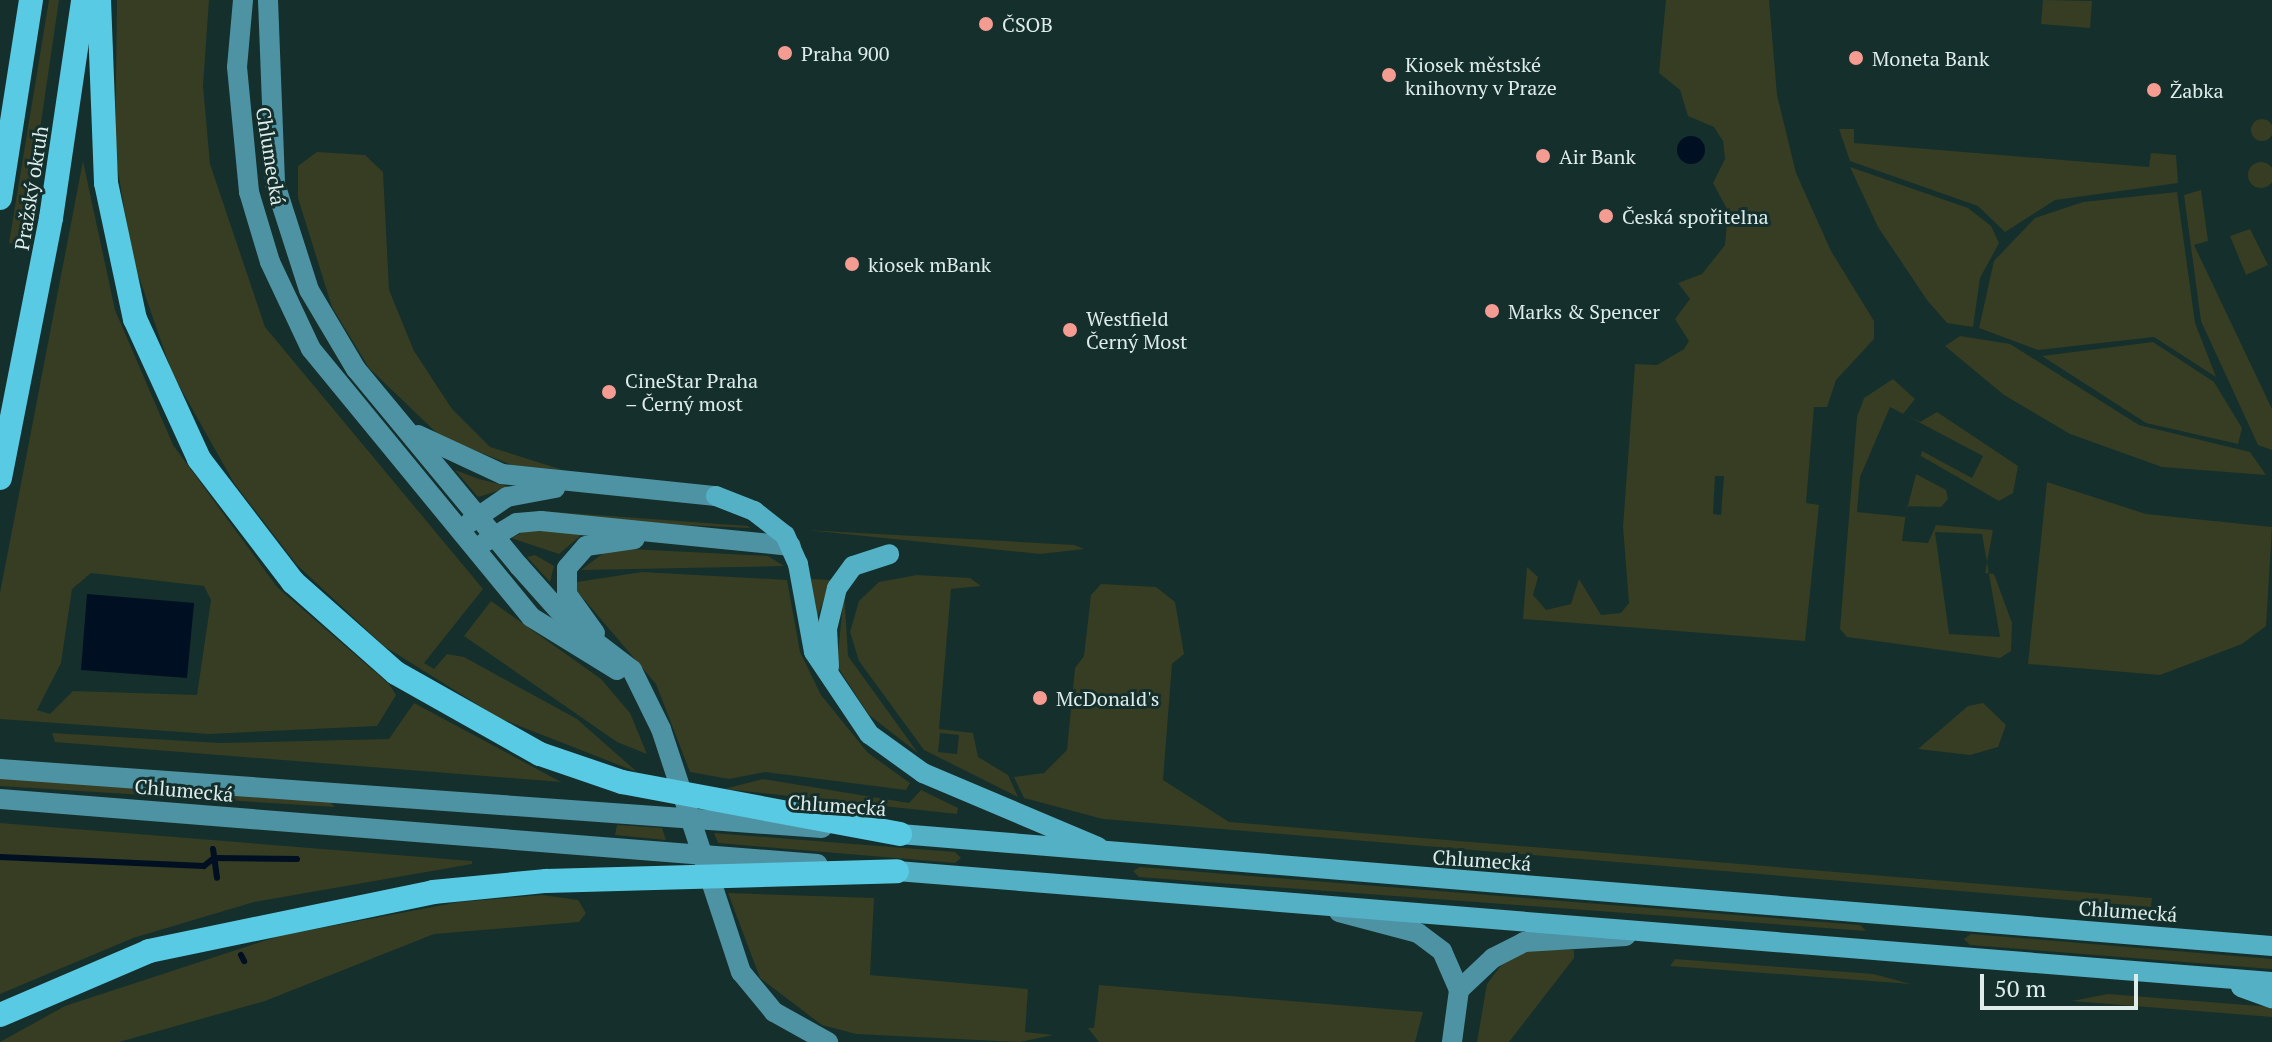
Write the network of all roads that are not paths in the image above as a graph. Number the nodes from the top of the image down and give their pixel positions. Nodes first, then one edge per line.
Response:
1 (31, 0) edge
2 (83, 0) edge
3 (99, 0) edge
4 (243, 0) edge
5 (268, 0) edge
6 (0, 198) edge
7 (388, 409) junction
8 (0, 478) edge
9 (585, 484) junction
10 (477, 514) junction
11 (495, 536) junction
12 (683, 537) junction
13 (465, 542) junction
14 (791, 546) junction
15 (889, 554) dead end
16 (606, 647) junction
17 (841, 701) junction
18 (653, 708) junction
19 (0, 769) edge
20 (0, 799) edge
21 (706, 809) junction
22 (900, 834) joint
23 (1120, 856) junction
24 (677, 865) junction
25 (897, 871) joint
26 (1312, 904) junction
27 (1681, 934) junction
28 (2272, 946) edge
29 (2211, 977) junction
30 (2272, 982) edge
31 (1459, 990) junction
32 (2272, 998) edge
33 (0, 1015) edge
34 (828, 1042) edge
35 (1452, 1042) edge

1 - 6 highway, Pražský okruh
2 - 8 highway, Pražský okruh
3 - 21 highway
4 - 13 main road, Chlumecká
5 - 7 main road, Chlumecká
7 - 9 main road, Chlumecká
7 - 10 main road, Chlumecká
9 - 10 main road, Chlumecká
9 - 14 main road, Chlumecká
10 - 11 main road, Chlumecká
10 - 13 main road
11 - 12 main road
11 - 13 main road
11 - 16 main road, Chlumecká
12 - 14 main road
12 - 16 main road
13 - 18 main road, Chlumecká
14 - 17 main road
15 - 17 main road
16 - 18 main road, Chlumecká
17 - 23 main road
18 - 34 main road, Chlumecká
19 - 21 main road, Chlumecká
20 - 24 main road, Chlumecká
21 - 22 highway
22 - 23 main road, Chlumecká
23 - 28 main road, Chlumecká
24 - 25 highway
24 - 33 highway
25 - 26 main road
26 - 27 main road
26 - 31 main road
27 - 29 main road
27 - 31 main road
29 - 30 main road
29 - 32 main road
31 - 35 main road

